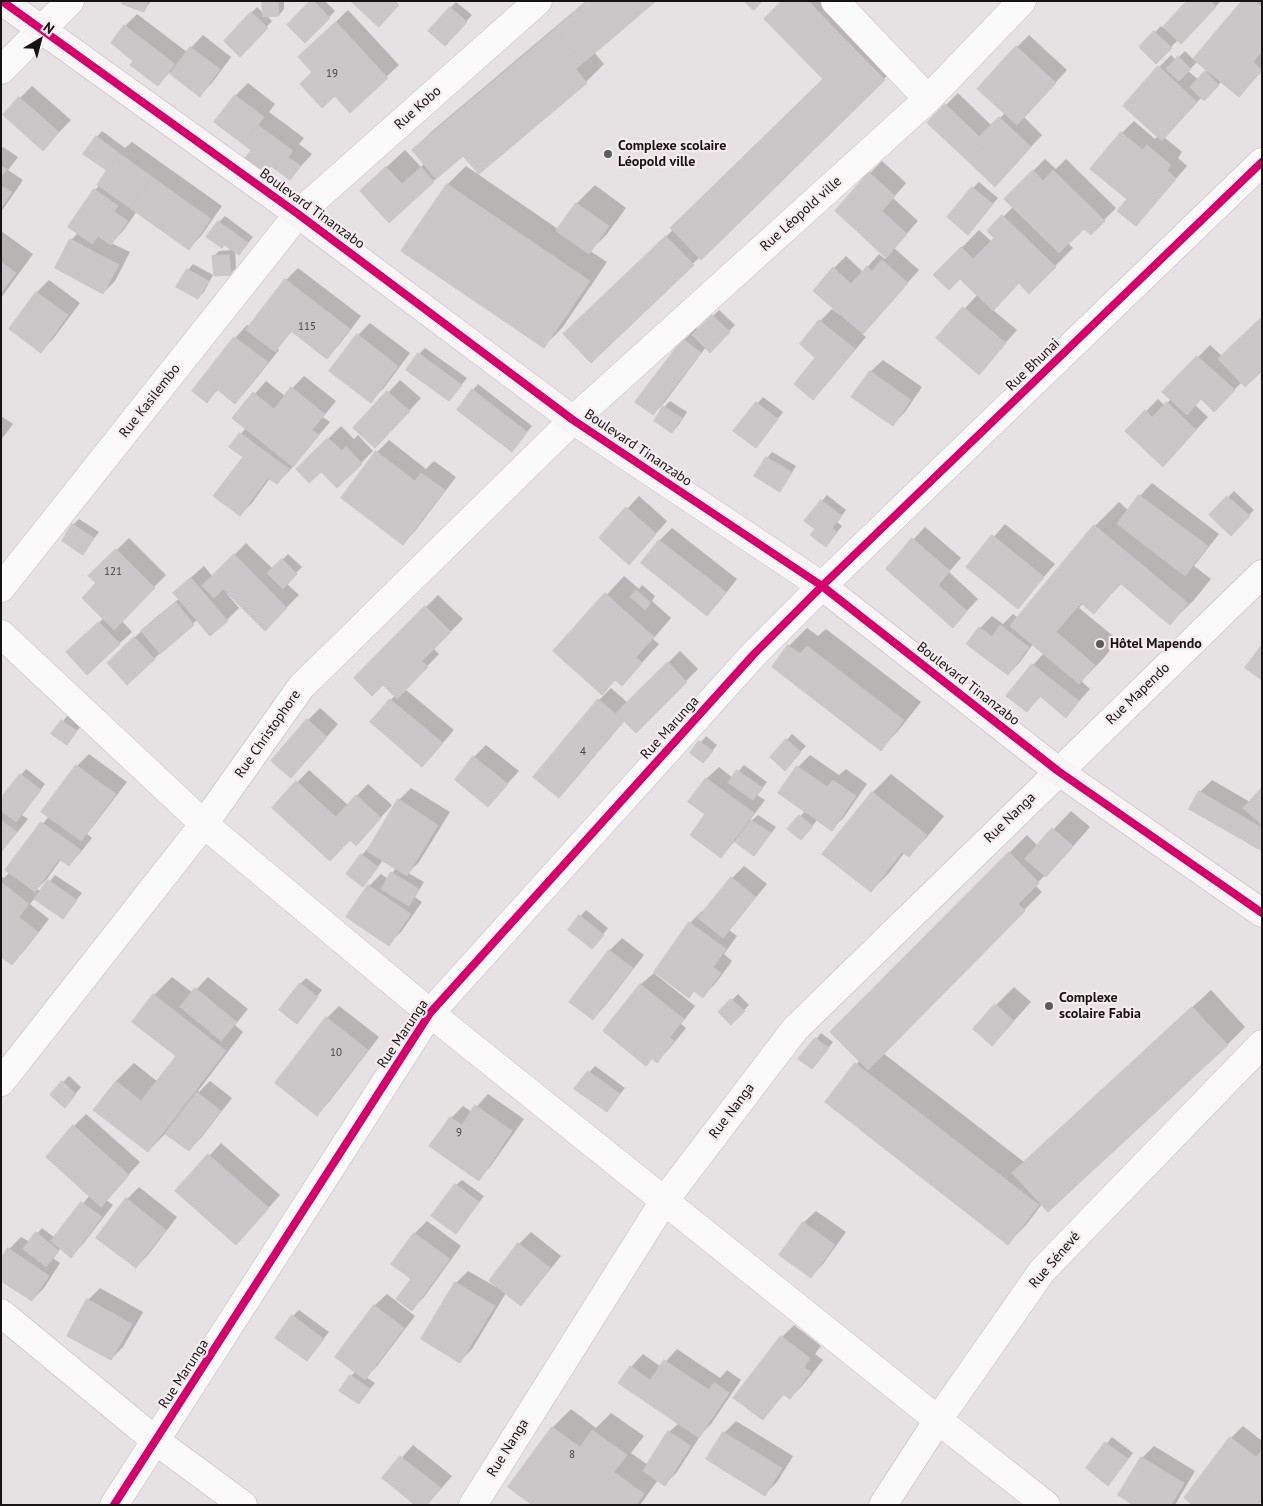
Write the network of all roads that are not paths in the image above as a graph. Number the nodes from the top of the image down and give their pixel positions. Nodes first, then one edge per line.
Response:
1 (2, 1) edge
2 (70, 1) edge
3 (538, 1) edge
4 (836, 1) edge
5 (1022, 1) edge
6 (42, 30) junction
7 (1, 70) edge
8 (928, 98) junction
9 (1262, 162) edge
10 (298, 214) junction
11 (573, 420) junction
12 (1262, 574) edge
13 (822, 586) junction
14 (1, 588) edge
15 (1, 634) edge
16 (1058, 771) junction
17 (204, 824) junction
18 (1262, 913) edge
19 (430, 1013) junction
20 (1262, 1044) edge
21 (1, 1082) edge
22 (664, 1201) junction
23 (1, 1313) edge
24 (938, 1420) junction
25 (156, 1441) junction
26 (114, 1505) edge
27 (243, 1505) edge
28 (473, 1505) edge
29 (882, 1505) edge
30 (1046, 1505) edge

1 - 6 street, Boulevard Tinanzabo
2 - 6 street
3 - 10 street, Rue Kobo
4 - 8 street
5 - 8 street, Rue Léopold ville
6 - 7 street
6 - 10 street, Boulevard Tinanzabo
8 - 11 street, Rue Léopold ville
9 - 13 street, Rue Bhunai
10 - 11 street, Boulevard Tinanzabo
10 - 14 street, Rue Kasilembo
11 - 13 street, Boulevard Tinanzabo
11 - 17 street, Rue Christophore
12 - 16 street, Rue Mapendo
13 - 16 street, Boulevard Tinanzabo
13 - 19 street, Rue Marunga
15 - 17 street
16 - 18 street, Boulevard Tinanzabo
16 - 22 street, Rue Nanga
17 - 19 street
17 - 21 street, Rue Christophore
19 - 22 street
19 - 25 street, Rue Marunga
20 - 24 street, Rue Sénevé
22 - 24 street
22 - 28 street, Rue Nanga
23 - 25 street
24 - 29 street, Rue Sénevé
24 - 30 street
25 - 26 street, Rue Marunga
25 - 27 street

